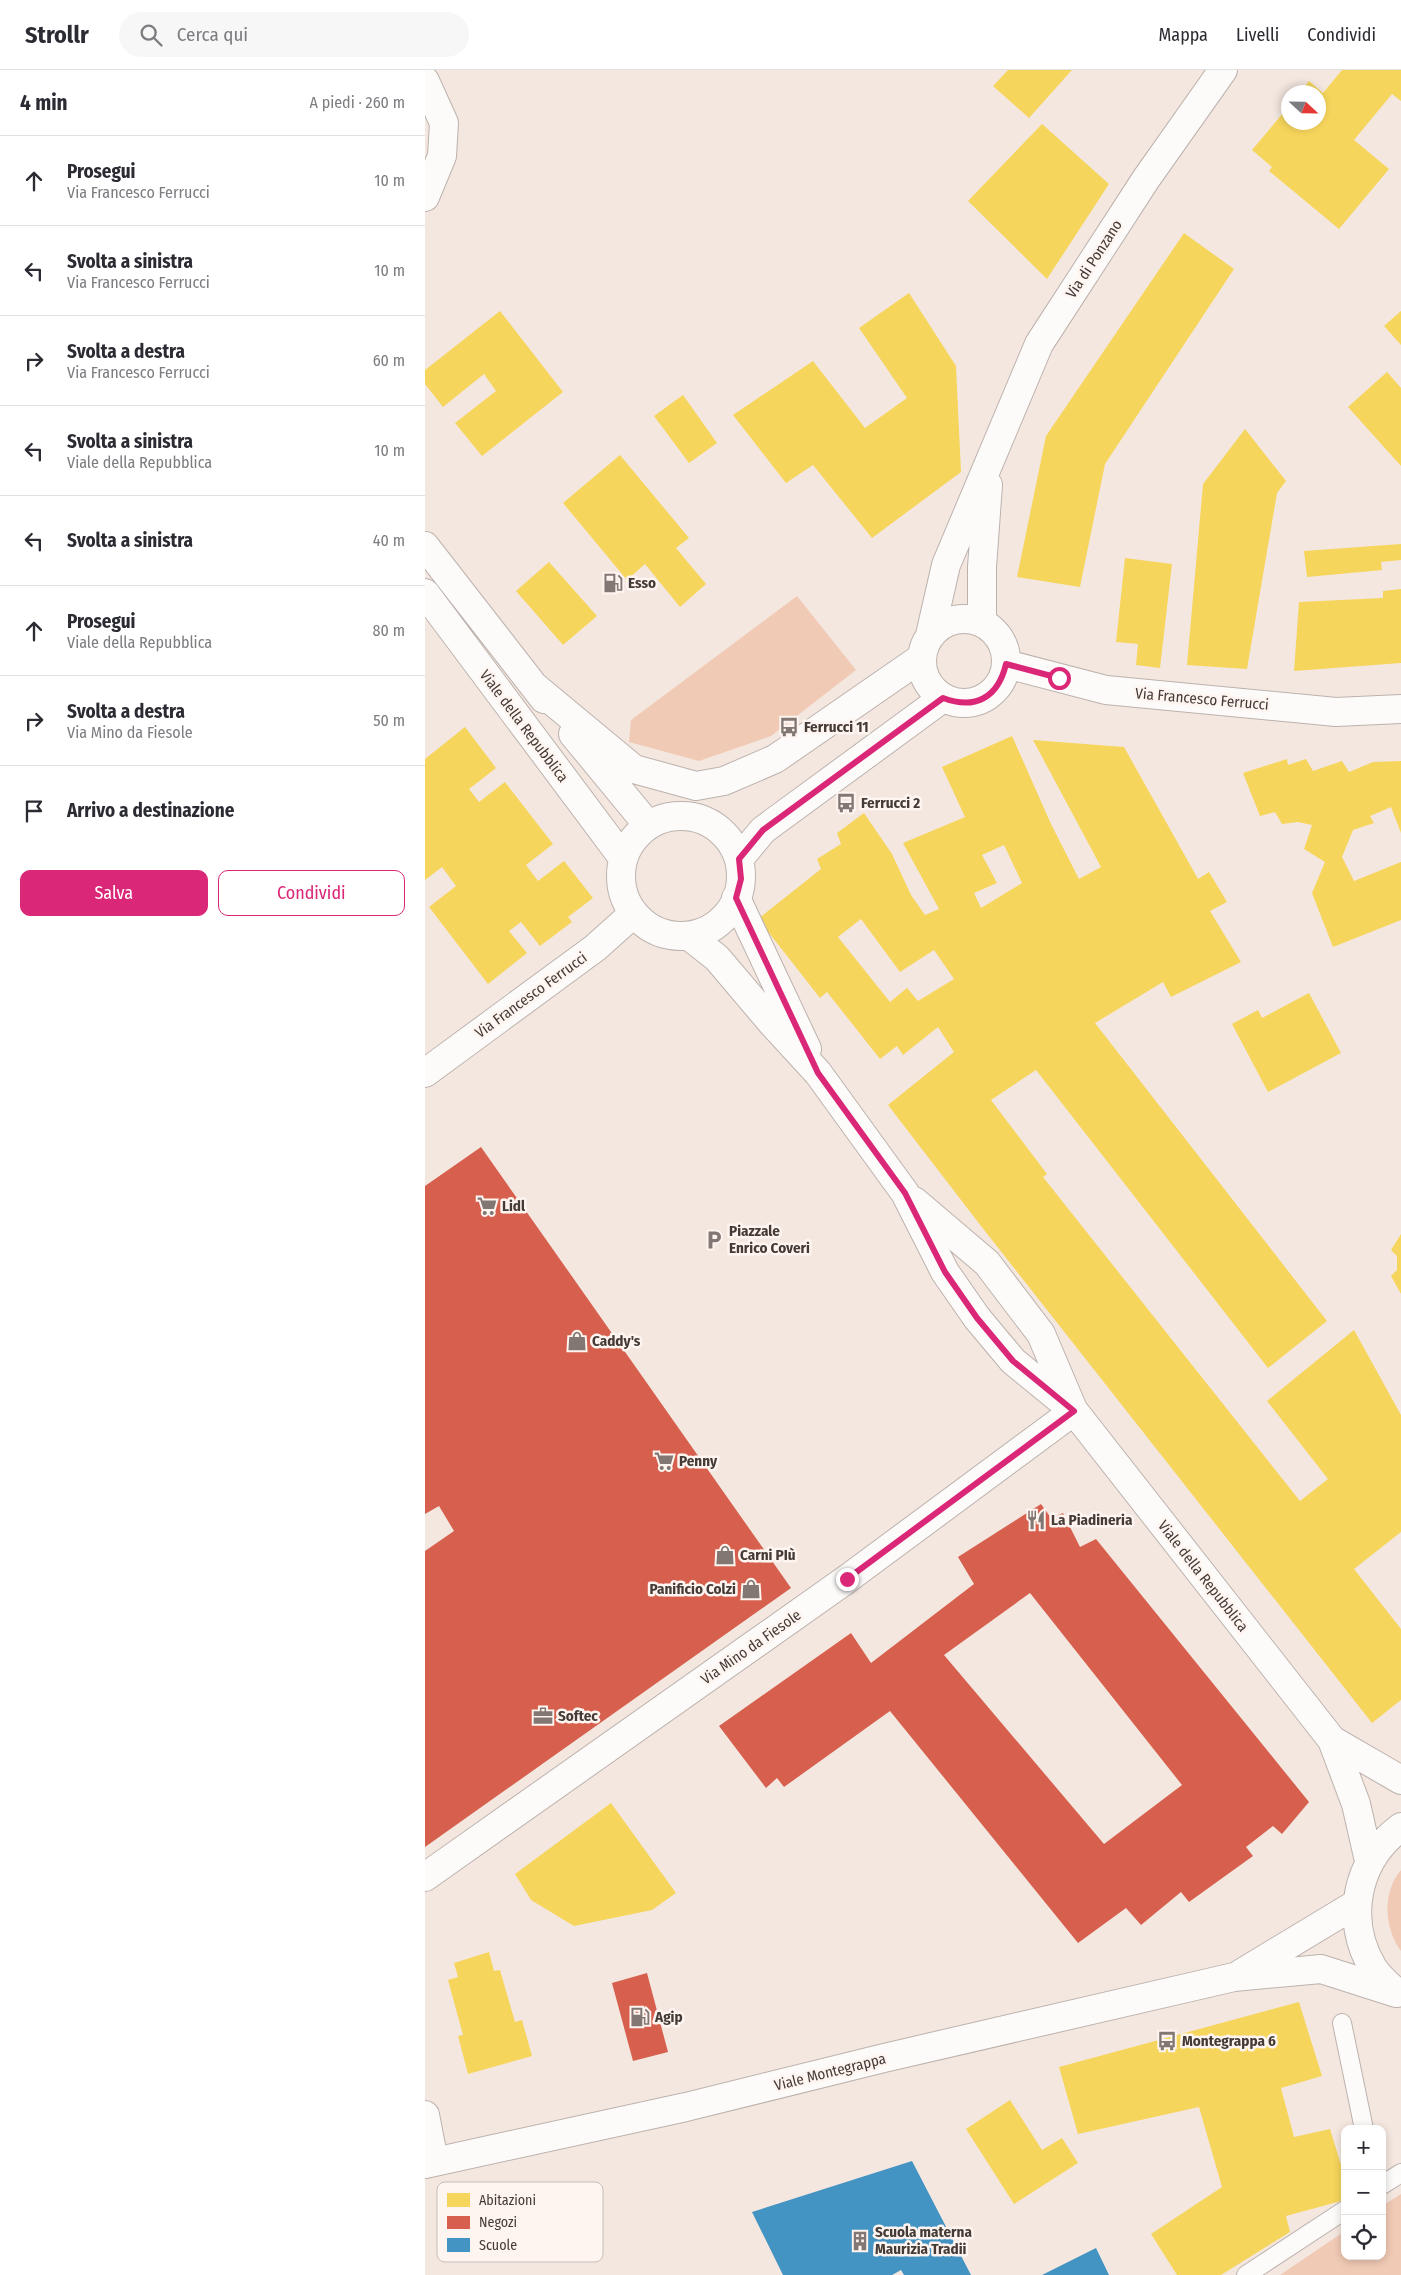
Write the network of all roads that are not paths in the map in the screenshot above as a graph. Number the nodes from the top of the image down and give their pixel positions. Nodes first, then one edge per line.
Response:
1 (1223, 70) edge
2 (425, 81) edge
3 (425, 197) edge
4 (990, 461) junction
5 (425, 546) edge
6 (425, 593) edge
7 (982, 623) junction
8 (926, 647) junction
9 (1006, 664) junction
10 (534, 686) junction
11 (943, 698) junction
12 (1401, 709) edge
13 (647, 825) junction
14 (623, 858) junction
15 (739, 859) junction
16 (736, 898) junction
17 (633, 914) junction
18 (689, 936) junction
19 (425, 1073) edge
20 (818, 1073) junction
21 (905, 1193) junction
22 (1074, 1411) junction
23 (1332, 1740) junction
24 (1401, 1780) edge
25 (1401, 1827) edge
26 (1369, 1861) junction
27 (425, 1877) edge
28 (1356, 1904) junction
29 (1234, 1977) junction
30 (1399, 1994) edge
31 (1341, 2023) dead end
32 (425, 2114) edge
33 (1363, 2125) edge
34 (430, 2162) edge
35 (1401, 2173) edge
36 (1386, 2182) edge
37 (1341, 2213) edge
38 (1246, 2275) edge

1 - 4 main road, Via di Ponzano
2 - 3 main road
4 - 7 main road
4 - 8 main road, Via di Ponzano
5 - 10 main road, Viale della Repubblica
6 - 14 main road, Viale della Repubblica
7 - 8 main road
7 - 9 main road
8 - 10 main road
8 - 11 main road
9 - 11 main road
9 - 12 main road, Via Francesco Ferrucci
10 - 13 main road
11 - 15 main road
13 - 14 main road
13 - 15 main road
14 - 17 main road
15 - 16 main road
16 - 18 main road
16 - 20 main road
17 - 18 main road
17 - 19 main road, Via Francesco Ferrucci
18 - 20 main road
20 - 21 main road, Viale della Repubblica
21 - 22 main road, Viale della Repubblica
21 - 22 main road, Viale della Repubblica
22 - 23 main road, Viale della Repubblica
22 - 27 main road, Via Mino da Fiesole
23 - 24 main road
23 - 26 main road
25 - 26 main road
26 - 28 main road
28 - 29 main road
28 - 30 main road
29 - 30 main road
29 - 34 main road, Viale Montegrappa
31 - 33 lane
32 - 34 main road
35 - 36 lane
37 - 38 lane

